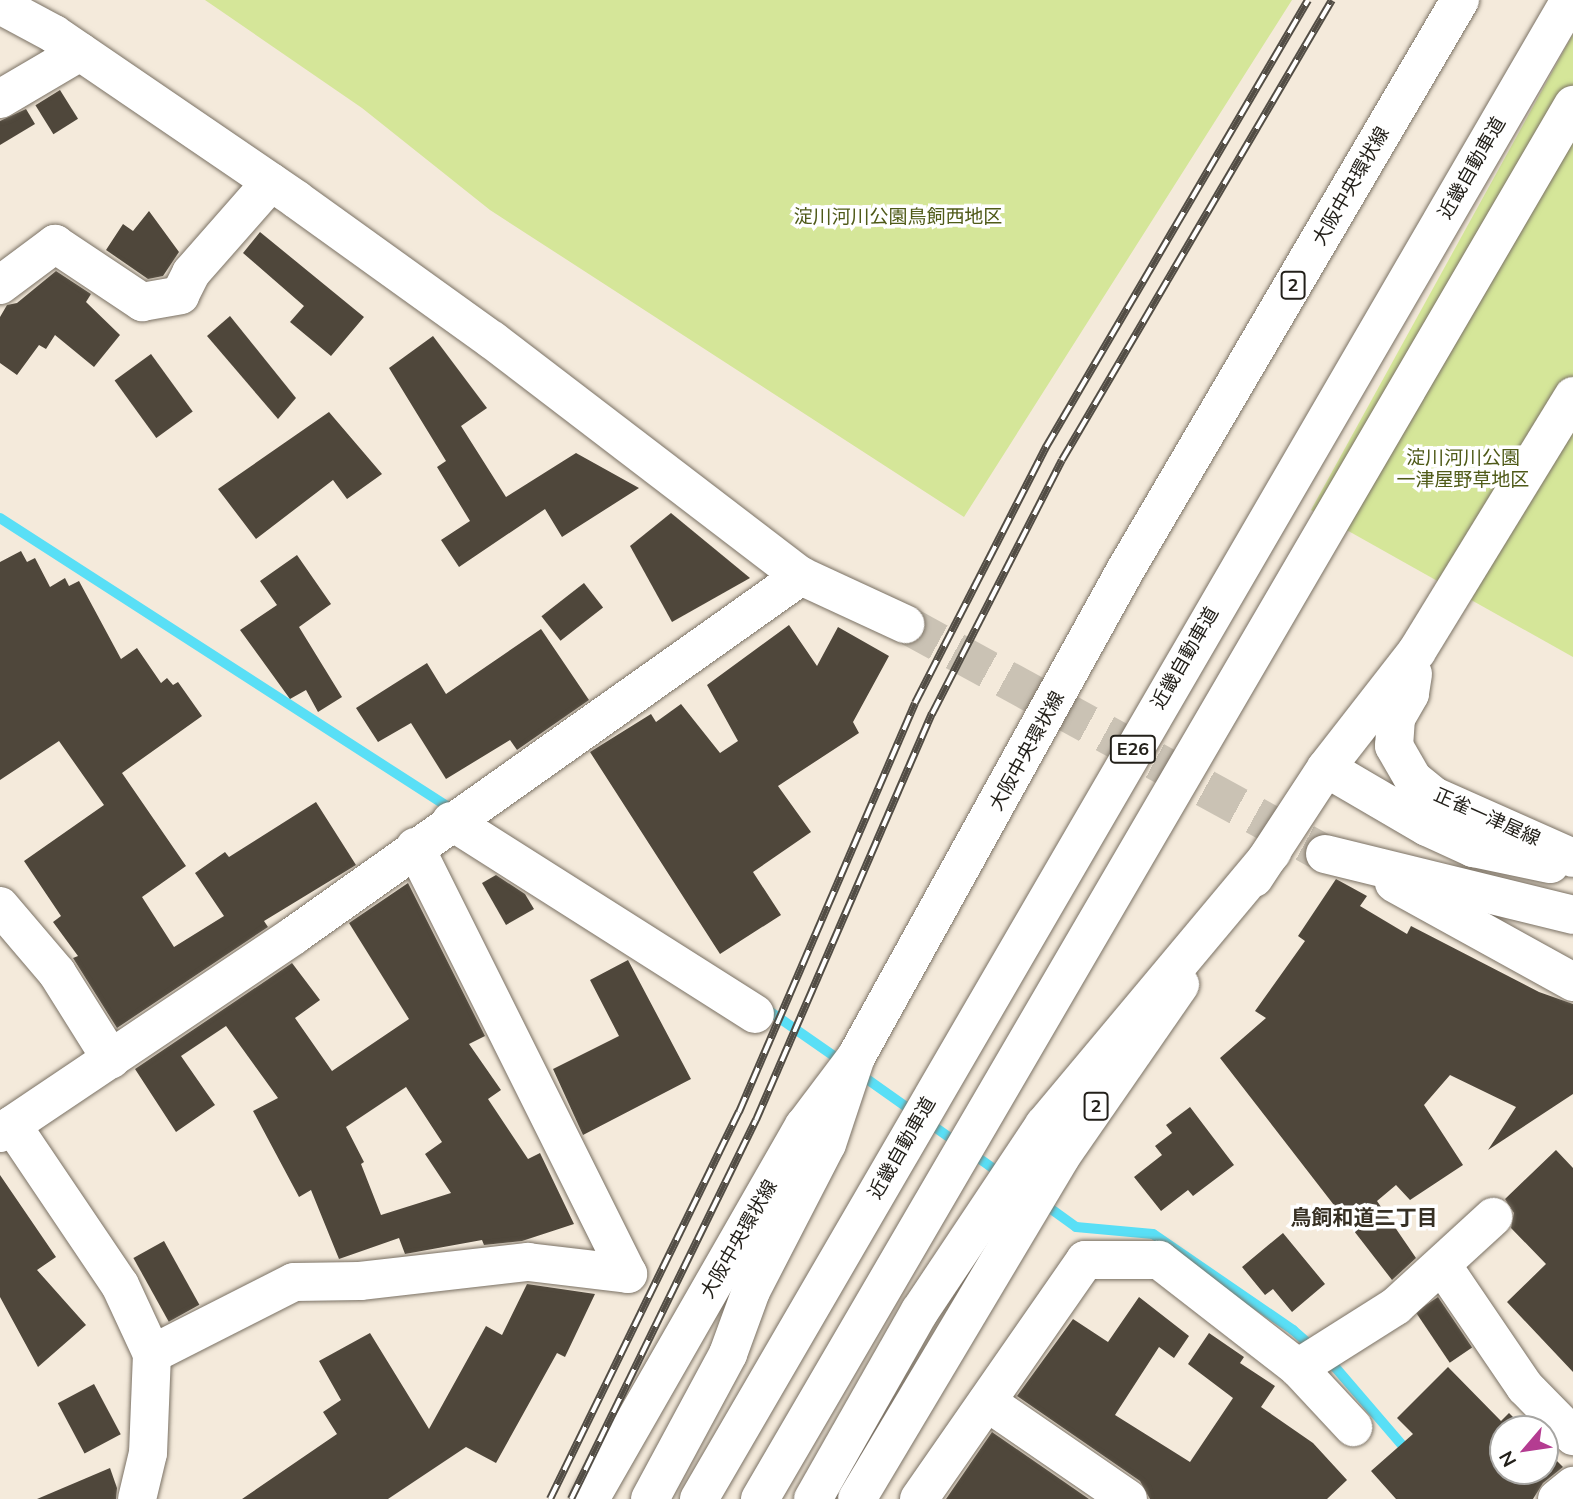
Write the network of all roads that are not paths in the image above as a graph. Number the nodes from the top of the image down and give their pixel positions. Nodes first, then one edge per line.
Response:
1 (1460, 0) edge
2 (1570, 0) edge
3 (0, 5) edge
4 (80, 52) junction
5 (0, 99) edge
6 (1573, 105) edge
7 (271, 182) junction
8 (0, 285) edge
9 (1573, 396) edge
10 (801, 576) junction
11 (905, 624) tunnel mouth
12 (1417, 651) junction
13 (1326, 768) junction
14 (451, 821) junction
15 (415, 847) junction
16 (1272, 852) junction
17 (1573, 858) edge
18 (1573, 869) edge
19 (0, 906) edge
20 (1573, 915) edge
21 (1573, 982) edge
22 (755, 1014) dead end
23 (856, 1057) junction
24 (111, 1059) junction
25 (6, 1129) edge
26 (1493, 1217) dead end
27 (1442, 1265) junction
28 (152, 1354) junction
29 (1298, 1368) junction
30 (987, 1402) junction
31 (1353, 1427) dead end
32 (1573, 1436) edge
33 (1573, 1486) edge
34 (137, 1499) edge
35 (590, 1499) edge
36 (650, 1499) edge
37 (699, 1499) edge
38 (761, 1499) edge
39 (813, 1499) edge
40 (858, 1499) edge
41 (919, 1499) edge
42 (1128, 1499) edge
43 (1557, 1499) edge

1 - 23 main road, 大阪中央環状線 / 2
2 - 37 main road, 近畿自動車道 / E26, bridge
3 - 4 main road
4 - 5 main road
4 - 7 main road
6 - 38 main road, E26, bridge
7 - 8 main road
7 - 10 main road
9 - 12 main road, 2
10 - 11 main road
10 - 14 main road
12 - 13 main road, 2
12 - 17 main road, 正雀一津屋線
13 - 16 main road, 2
13 - 18 main road, 正雀一津屋線
14 - 15 main road
14 - 22 main road
15 - 24 main road
15 - 28 main road
16 - 39 main road
16 - 40 main road, 2
19 - 24 main road
20 - 21 main road
23 - 35 main road, 大阪中央環状線 / 2
23 - 36 main road
24 - 25 main road
25 - 28 main road
26 - 27 main road
27 - 29 main road
27 - 32 main road
28 - 34 main road
29 - 30 main road
29 - 31 main road
30 - 41 main road
30 - 42 main road
33 - 43 main road

